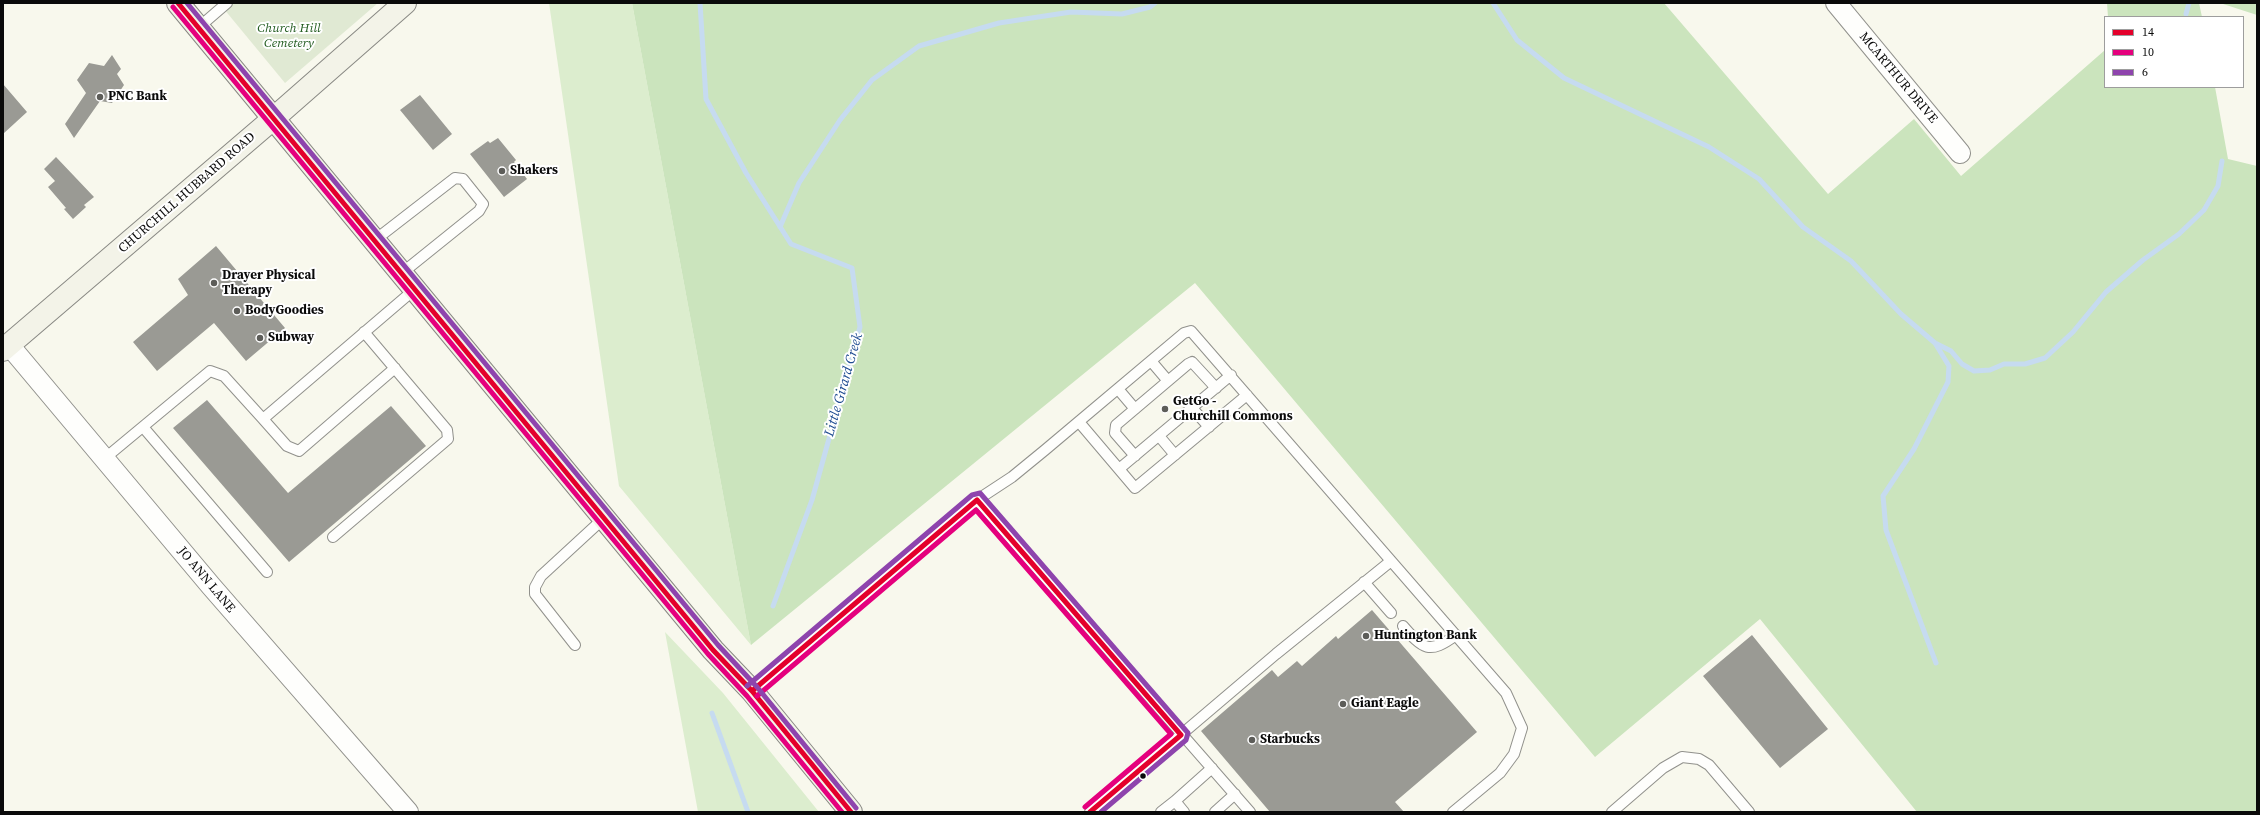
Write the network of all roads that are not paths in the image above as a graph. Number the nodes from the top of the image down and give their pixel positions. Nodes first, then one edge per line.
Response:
1 (178, 3) edge
2 (227, 3) edge
3 (405, 3) edge
4 (1836, 3) edge
5 (198, 28) junction
6 (274, 118) junction
7 (1960, 153) dead end
8 (375, 240) junction
9 (408, 281) junction
10 (364, 332) junction
11 (6, 347) edge
12 (1151, 361) junction
13 (395, 368) junction
14 (1231, 375) junction
15 (1168, 381) junction
16 (1216, 388) junction
17 (1118, 389) junction
18 (1247, 394) junction
19 (1192, 408) junction
20 (1135, 409) junction
21 (263, 419) junction
22 (1079, 422) junction
23 (143, 427) junction
24 (1209, 427) junction
25 (1159, 436) junction
26 (1175, 455) junction
27 (1135, 456) junction
28 (104, 459) junction
29 (1119, 469) junction
30 (977, 500) junction
31 (604, 518) junction
32 (333, 537) dead end
33 (1391, 561) junction
34 (267, 572) dead end
35 (1364, 582) junction
36 (1391, 613) dead end
37 (1403, 626) dead end
38 (1456, 635) junction
39 (575, 645) dead end
40 (752, 691) junction
41 (1181, 735) junction
42 (1212, 768) junction
43 (1235, 794) junction
44 (1174, 801) junction
45 (408, 812) edge
46 (851, 812) edge
47 (1090, 812) edge
48 (1161, 812) edge
49 (1184, 812) edge
50 (1215, 812) edge
51 (1250, 812) edge
52 (1453, 812) edge
53 (1612, 812) edge
54 (1749, 812) edge

1 - 5 main road
2 - 5 lane
3 - 6 main road, CHURCHILL HUBBARD ROAD
4 - 7 street, MCARTHUR DRIVE
5 - 6 main road
6 - 8 main road
6 - 11 main road, CHURCHILL HUBBARD ROAD
8 - 9 main road
8 - 9 lane
9 - 10 lane
9 - 31 main road
10 - 13 lane
10 - 21 lane
11 - 28 street, JO ANN LANE
12 - 14 lane
12 - 15 lane
12 - 17 lane
13 - 21 lane
13 - 32 lane
14 - 16 lane
14 - 18 lane
15 - 16 lane
15 - 20 lane
16 - 19 lane
17 - 20 lane
17 - 22 lane
18 - 24 lane
18 - 33 lane
19 - 24 lane
19 - 25 lane
20 - 27 lane
21 - 23 lane
22 - 29 lane
22 - 30 lane
23 - 28 lane
23 - 34 lane
24 - 26 lane
25 - 26 lane
25 - 27 lane
26 - 29 lane
27 - 29 lane
28 - 45 street, JO ANN LANE
30 - 40 lane
30 - 41 lane
31 - 39 lane
31 - 40 main road
33 - 35 lane
33 - 38 lane
35 - 36 lane
35 - 41 lane
37 - 38 lane
38 - 52 lane
40 - 46 main road
41 - 42 lane
41 - 47 lane
42 - 43 lane
42 - 44 lane
43 - 50 lane
43 - 51 lane
44 - 48 lane
44 - 49 lane
53 - 54 lane

